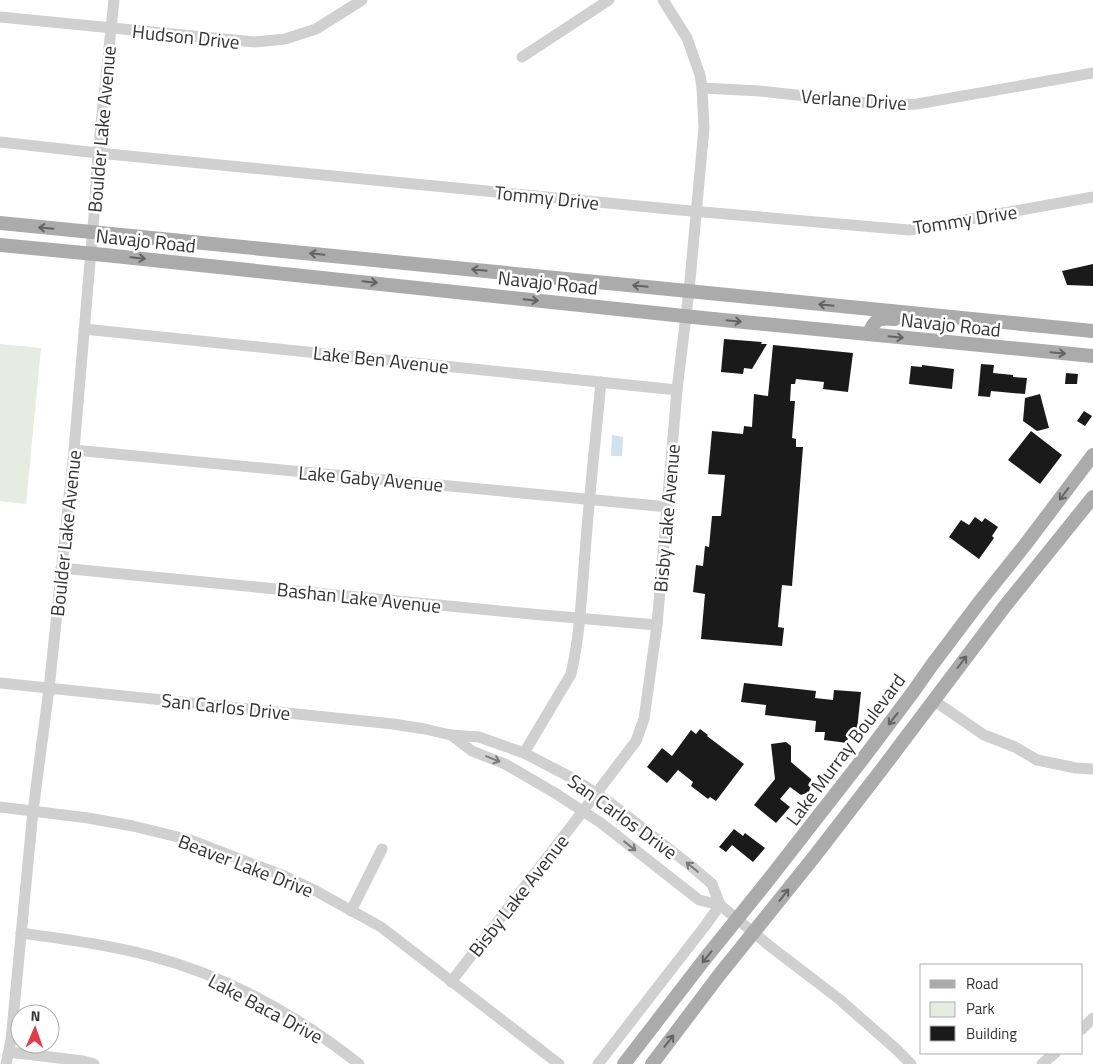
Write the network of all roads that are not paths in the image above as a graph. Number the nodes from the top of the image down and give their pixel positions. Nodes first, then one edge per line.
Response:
1 (114, 0) edge
2 (362, 0) edge
3 (609, 0) edge
4 (663, 0) edge
5 (0, 17) edge
6 (111, 28) junction
7 (522, 57) dead end
8 (1093, 73) edge
9 (702, 88) junction
10 (0, 142) edge
11 (98, 153) junction
12 (1093, 197) edge
13 (697, 212) junction
14 (0, 223) edge
15 (92, 232) junction
16 (0, 245) edge
17 (90, 253) junction
18 (689, 291) junction
19 (686, 316) junction
20 (947, 317) junction
21 (84, 329) junction
22 (1093, 331) edge
23 (869, 334) junction
24 (1093, 356) edge
25 (601, 382) junction
26 (677, 390) junction
27 (74, 450) junction
28 (1093, 455) edge
29 (1093, 497) edge
30 (589, 498) junction
31 (668, 507) junction
32 (61, 568) junction
33 (579, 618) junction
34 (657, 625) junction
35 (932, 665) junction
36 (0, 683) edge
37 (49, 689) junction
38 (914, 692) junction
39 (933, 700) junction
40 (910, 731) junction
41 (451, 735) junction
42 (524, 753) junction
43 (1093, 769) edge
44 (597, 794) junction
45 (0, 807) edge
46 (33, 811) junction
47 (583, 811) junction
48 (382, 849) dead end
49 (720, 905) junction
50 (351, 911) junction
51 (737, 919) junction
52 (20, 933) junction
53 (754, 933) junction
54 (451, 982) junction
55 (1093, 1018) edge
56 (1083, 1028) edge
57 (9, 1052) junction
58 (1054, 1054) edge
59 (6, 1064) edge
60 (94, 1064) edge
61 (359, 1064) edge
62 (558, 1064) edge
63 (598, 1064) edge
64 (624, 1064) edge
65 (652, 1064) edge
66 (911, 1064) edge
67 (1042, 1064) edge

1 - 6 street, Boulder Lake Avenue
2 - 6 street, Hudson Drive
3 - 7 street
4 - 9 street, Bisby Lake Avenue
5 - 6 street, Hudson Drive
6 - 11 street, Boulder Lake Avenue
8 - 9 street, Verlane Drive
9 - 13 street, Bisby Lake Avenue
10 - 11 street, Tommy Drive
11 - 13 street, Tommy Drive
11 - 15 street, Boulder Lake Avenue
12 - 13 street, Tommy Drive
13 - 18 street, Bisby Lake Avenue
15 -> 14 main road, Navajo Road
15 - 17 street, Boulder Lake Avenue
18 -> 15 main road, Navajo Road
16 - 17 main road, Navajo Road
17 -> 19 main road, Navajo Road
17 - 21 street, Boulder Lake Avenue
18 - 19 street, Bisby Lake Avenue
20 -> 18 main road, Navajo Road
19 -> 23 main road, Navajo Road
19 - 26 street, Bisby Lake Avenue
20 - 22 main road, Navajo Road
20 - 23 main road
21 - 25 street, Lake Ben Avenue
21 - 27 street, Boulder Lake Avenue
23 -> 24 main road, Navajo Road
25 - 26 street, Lake Ben Avenue
25 - 30 street
26 - 31 street, Bisby Lake Avenue
27 - 30 street, Lake Gaby Avenue
27 - 32 street, Boulder Lake Avenue
28 -> 35 main road, Lake Murray Boulevard
39 -> 29 main road
30 - 31 street, Lake Gaby Avenue
30 - 33 street
31 - 34 street, Bisby Lake Avenue
32 - 33 street, Bashan Lake Avenue
32 - 37 street, Boulder Lake Avenue
33 - 34 street, Bashan Lake Avenue
33 - 42 street
34 - 44 street, Bisby Lake Avenue
35 - 38 main road, Lake Murray Boulevard
35 - 39 main road
36 - 37 street, San Carlos Drive
37 - 41 street, San Carlos Drive
37 - 46 street, Boulder Lake Avenue
38 - 40 main road
38 -> 51 main road, Lake Murray Boulevard
39 - 40 main road
39 - 43 street
53 -> 40 main road
41 - 42 street, San Carlos Drive
41 -> 47 street, San Carlos Drive
42 - 44 street, San Carlos Drive
44 - 47 street, Bisby Lake Avenue
49 -> 44 street, San Carlos Drive
45 - 46 street, Beaver Lake Drive
46 - 50 street, Beaver Lake Drive
46 - 52 street, Boulder Lake Avenue
47 -> 49 street, San Carlos Drive
47 - 54 street, Bisby Lake Avenue
48 - 50 street
49 - 51 street, San Carlos Drive
49 - 63 street
50 - 54 street, Beaver Lake Drive
51 - 53 street, San Carlos Drive
51 -> 64 main road, Lake Murray Boulevard
52 - 57 street, Boulder Lake Avenue
52 - 61 street, Lake Baca Drive
65 -> 53 main road
53 - 66 street, San Carlos Drive
54 - 62 street, Beaver Lake Drive
55 - 56 street
57 - 59 street, Boulder Lake Avenue
57 - 60 street
58 - 67 street

